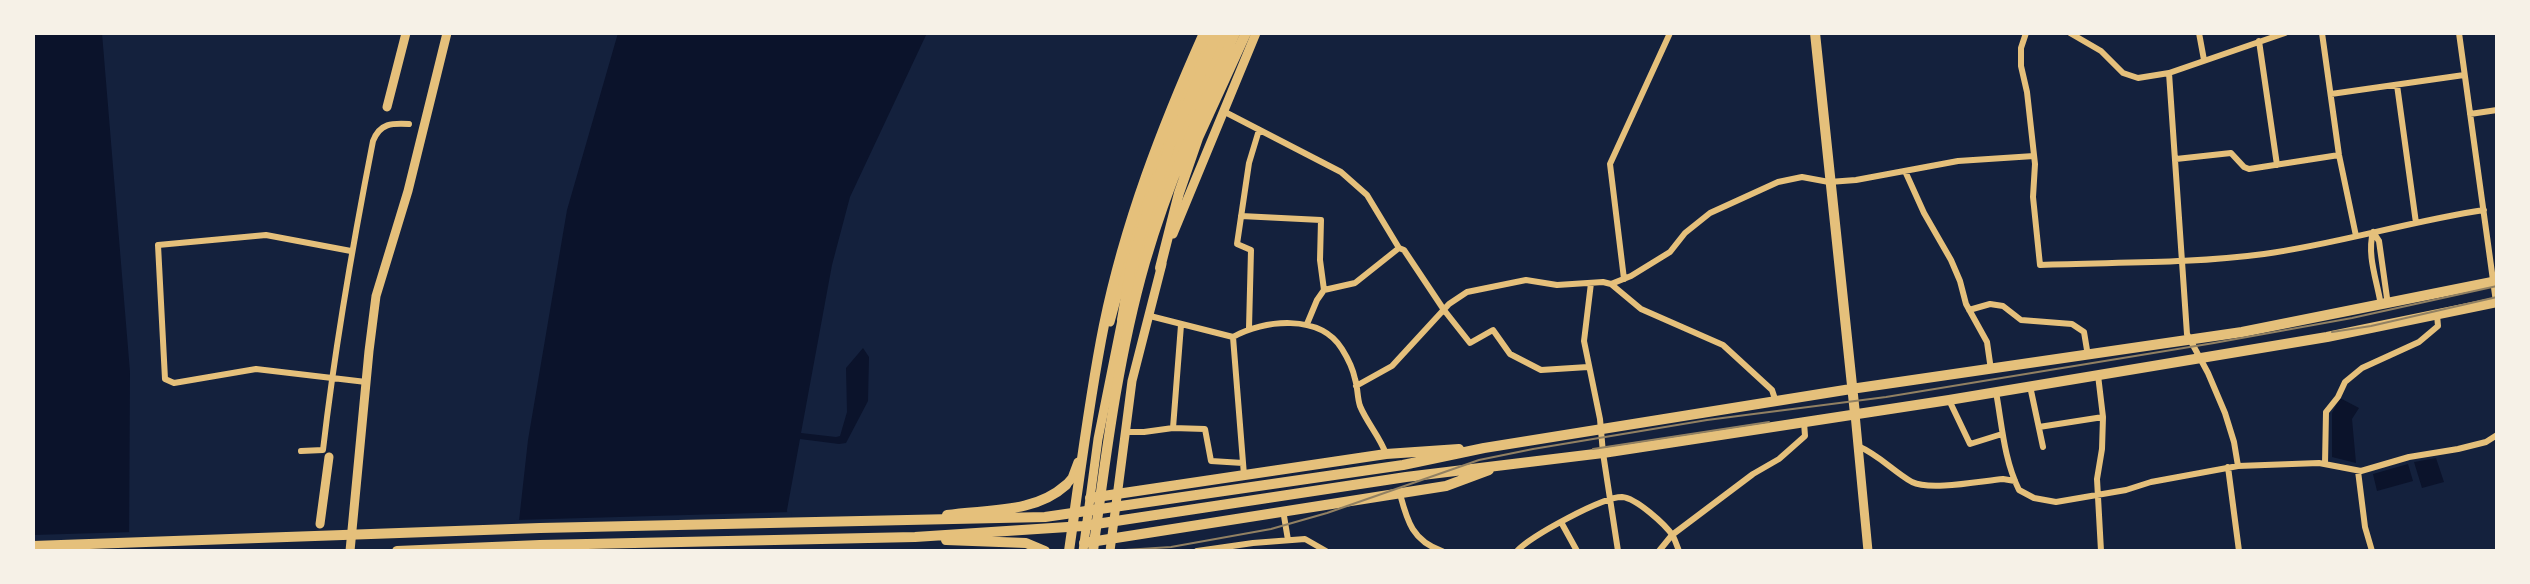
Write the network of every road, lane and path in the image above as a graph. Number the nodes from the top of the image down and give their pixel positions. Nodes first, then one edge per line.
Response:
1 (406, 33) edge
2 (447, 33) edge
3 (1205, 33) edge
4 (1211, 33) edge
5 (1218, 33) edge
6 (1226, 33) edge
7 (1235, 33) edge
8 (1246, 33) edge
9 (1256, 33) edge
10 (1670, 33) edge
11 (1815, 33) edge
12 (2026, 33) edge
13 (2070, 33) edge
14 (2199, 33) edge
15 (2285, 33) edge
16 (2322, 33) edge
17 (2459, 33) edge
18 (2259, 41) junction
19 (2204, 60) junction
20 (2169, 73) junction
21 (2464, 75) junction
22 (2397, 85) junction
23 (2331, 94) junction
24 (387, 107) dead end
25 (2497, 110) edge
26 (1223, 111) junction
27 (2470, 114) junction
28 (409, 124) dead end
29 (1259, 130) junction
30 (2339, 155) junction
31 (2034, 156) junction
32 (2176, 159) junction
33 (2277, 165) junction
34 (1905, 171) junction
35 (1829, 182) junction
36 (2484, 210) junction
37 (1241, 216) junction
38 (2416, 223) junction
39 (2373, 232) junction
40 (2356, 236) junction
41 (1399, 248) junction
42 (351, 251) junction
43 (2381, 253) junction
44 (2371, 255) junction
45 (2183, 263) junction
46 (1131, 265) junction
47 (1160, 268) junction
48 (1624, 279) junction
49 (2495, 282) edge
50 (1591, 283) junction
51 (1611, 284) junction
52 (1325, 290) junction
53 (1116, 299) junction
54 (2497, 302) edge
55 (2385, 304) junction
56 (1444, 310) junction
57 (1969, 310) junction
58 (2437, 315) junction
59 (1150, 316) junction
60 (1122, 320) junction
61 (1181, 324) junction
62 (1307, 324) junction
63 (1248, 328) junction
64 (1233, 337) junction
65 (2190, 341) junction
66 (2088, 356) junction
67 (2201, 358) junction
68 (1588, 367) junction
69 (1991, 370) junction
70 (2098, 375) junction
71 (331, 378) junction
72 (366, 382) junction
73 (1356, 386) junction
74 (2030, 386) junction
75 (1851, 389) junction
76 (1996, 392) junction
77 (1949, 400) junction
78 (1776, 402) junction
79 (1855, 414) junction
80 (2103, 417) junction
81 (1804, 422) junction
82 (2039, 427) junction
83 (1172, 428) junction
84 (1602, 428) junction
85 (1125, 432) junction
86 (2002, 435) junction
87 (2497, 435) edge
88 (1858, 446) junction
89 (2043, 447) dead end
90 (1484, 448) junction
91 (301, 450) dead end
92 (1603, 453) junction
93 (1386, 454) junction
94 (330, 457) dead end
95 (1243, 463) junction
96 (2325, 464) junction
97 (1499, 466) junction
98 (2238, 466) junction
99 (2228, 467) junction
100 (2358, 471) junction
101 (1244, 475) junction
102 (2015, 481) junction
103 (1066, 485) joint
104 (1116, 494) junction
105 (1400, 494) junction
106 (2098, 495) junction
107 (1090, 498) junction
108 (1610, 499) junction
109 (1283, 510) junction
110 (916, 521) junction
111 (1561, 522) junction
112 (320, 524) dead end
113 (1672, 535) junction
114 (352, 536) junction
115 (915, 537) junction
116 (1112, 538) junction
117 (1288, 540) junction
118 (33, 546) edge
119 (1083, 547) edge
120 (1429, 549) edge
121 (350, 551) edge
122 (397, 551) edge
123 (1045, 551) edge
124 (1069, 551) edge
125 (1093, 551) edge
126 (1110, 551) edge
127 (1198, 551) edge
128 (1326, 551) edge
129 (1442, 551) edge
130 (1517, 551) edge
131 (1577, 551) edge
132 (1618, 551) edge
133 (1658, 551) edge
134 (1679, 551) edge
135 (1868, 551) edge
136 (2101, 551) edge
137 (2239, 551) edge
138 (2372, 551) edge

1 - 24 main road
2 - 72 main road
3 - 124 highway
4 - 53 main road
5 - 46 highway
6 - 60 main road
7 - 125 highway
8 - 47 highway
9 - 26 main road
10 - 48 street
11 - 35 main road
12 - 31 street
13 - 20 street
14 - 19 street
15 - 18 street
16 - 23 street
17 - 21 street
18 - 19 street
18 - 33 street
19 - 20 street
20 - 32 street
21 - 22 street
21 - 27 street
22 - 23 street
22 - 38 street
23 - 30 street
25 - 27 street
26 - 29 street
26 - 47 main road
27 - 36 street
28 - 42 street
29 - 37 street
29 - 41 street
30 - 33 street
30 - 40 street
31 - 34 street
31 - 45 street
32 - 33 street
32 - 45 street
34 - 35 street
34 - 57 street
35 - 48 street
35 - 75 main road
36 - 38 street
36 - 49 street
37 - 52 street
37 - 63 street
38 - 39 street
39 - 40 street
39 - 43 street
39 - 44 street
40 - 45 street
41 - 52 street
41 - 56 street
42 - 71 street
42 - 71 street
43 - 44 street
43 - 55 street
44 - 55 street
45 - 65 street
46 - 53 highway
46 - 60 highway
47 - 59 main road
48 - 51 street
49 - 54 street
49 - 55 main road
50 - 51 street
50 - 56 street
50 - 68 street
51 - 78 street
52 - 62 street
53 - 103 main road
54 - 58 main road
55 - 65 main road
56 - 68 street
56 - 73 street
57 - 66 street
57 - 69 street
58 - 67 main road
58 - 96 street
59 - 61 street
59 - 85 main road
60 - 107 main road
61 - 64 street
61 - 83 street
62 - 63 street
62 - 73 street
63 - 64 street
64 - 95 street
65 - 66 main road
65 - 67 street
66 - 69 main road
67 - 70 main road
67 - 98 street
68 - 84 street
69 - 75 main road
70 - 74 main road
70 - 80 street
71 - 72 street
71 - 91 street
72 - 114 main road
73 - 93 street
74 - 76 main road
74 - 82 street
75 - 78 main road
75 - 79 main road
76 - 77 main road
76 - 86 street
77 - 79 main road
77 - 86 street
78 - 84 main road
79 - 81 main road
79 - 88 main road
80 - 82 street
80 - 106 street
81 - 92 main road
81 - 113 street
82 - 89 street
83 - 85 street
83 - 95 street
84 - 90 main road
84 - 92 street
85 - 104 main road
86 - 102 street
87 - 100 street
88 - 102 street
88 - 135 main road
90 - 93 main road
90 - 110 main road
92 - 97 main road
92 - 108 street
93 - 101 main road
94 - 112 main road
95 - 101 street
96 - 98 street
96 - 100 street
97 - 105 main road
97 - 115 main road
98 - 99 street
99 - 106 street
99 - 137 street
100 - 138 street
101 - 104 main road
102 - 106 street
103 - 110 main road
104 - 107 main road
104 - 116 main road
105 - 109 main road
105 - 120 street
106 - 136 street
107 - 119 main road
108 - 111 street
108 - 113 street
108 - 132 street
109 - 116 main road
109 - 117 street
110 - 114 main road
111 - 130 street
111 - 131 street
113 - 133 street
113 - 134 street
114 - 118 main road
114 - 121 main road
115 - 122 main road
115 - 123 main road
116 - 119 main road
116 - 126 main road
117 - 127 street
117 - 128 street
120 - 129 street

